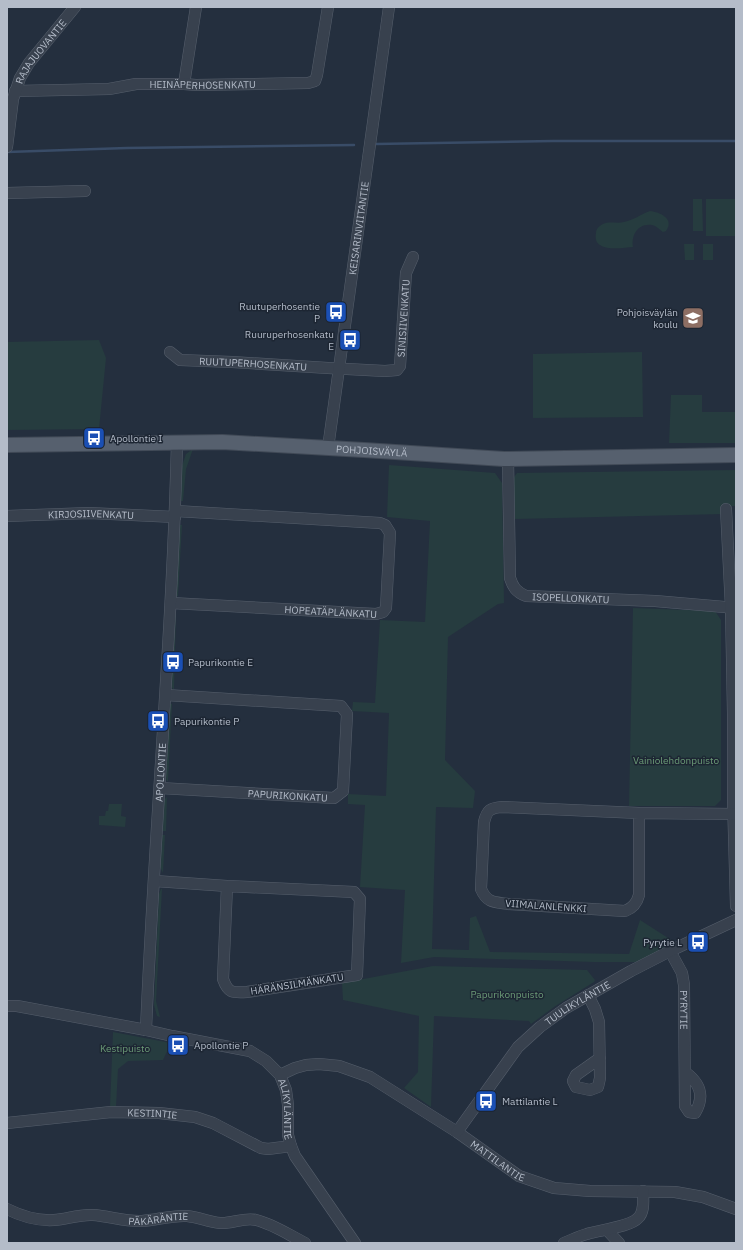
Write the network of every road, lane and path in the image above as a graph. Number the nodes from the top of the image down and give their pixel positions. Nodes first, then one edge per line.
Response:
1 (75, 7) edge
2 (196, 7) edge
3 (328, 7) edge
4 (389, 7) edge
5 (184, 84) junction
6 (15, 91) junction
7 (7, 147) edge
8 (85, 191) dead end
9 (7, 193) edge
10 (413, 257) dead end
11 (170, 352) dead end
12 (339, 368) junction
13 (177, 443) junction
14 (7, 445) edge
15 (328, 448) junction
16 (736, 455) edge
17 (508, 459) junction
18 (726, 509) dead end
19 (176, 514) junction
20 (7, 516) edge
21 (171, 603) junction
22 (733, 608) edge
23 (166, 695) junction
24 (735, 714) edge
25 (160, 788) junction
26 (639, 813) junction
27 (735, 814) edge
28 (155, 881) junction
29 (227, 886) junction
30 (736, 906) edge
31 (736, 920) edge
32 (670, 951) junction
33 (588, 995) junction
34 (7, 1006) edge
35 (146, 1030) junction
36 (600, 1058) dead end
37 (685, 1072) dead end
38 (280, 1075) junction
39 (7, 1123) edge
40 (457, 1132) junction
41 (291, 1146) junction
42 (643, 1191) junction
43 (7, 1209) edge
44 (736, 1209) edge
45 (607, 1230) junction
46 (305, 1243) edge
47 (355, 1243) edge
48 (564, 1243) edge
49 (619, 1243) edge

1 - 6 street, RAJAJUOVANTIE
2 - 5 street
3 - 5 street, HEINÄPERHOSENKATU
4 - 12 street, KEISARINVIITANTIE
5 - 6 street, HEINÄPERHOSENKATU
6 - 7 street, RAJAJUOVANTIE
8 - 9 street
10 - 12 street, SINISIIVENKATU
11 - 12 street, RUUTUPERHOSENKATU
12 - 15 street, KEISARINVIITANTIE
13 - 14 main road, POHJOISVÄYLÄ
13 - 15 main road, POHJOISVÄYLÄ
13 - 19 street, APOLLONTIE
15 - 17 main road, POHJOISVÄYLÄ
16 - 17 main road, POHJOISVÄYLÄ
17 - 22 street, ISOPELLONKATU
18 - 22 street
19 - 20 street, KIRJOSIIVENKATU
19 - 21 street, APOLLONTIE
19 - 21 street, HOPEATÄPLÄNKATU
21 - 23 street, APOLLONTIE
22 - 24 street
23 - 25 street, APOLLONTIE
23 - 25 street, PAPURIKONKATU
24 - 27 street
25 - 28 street, APOLLONTIE
26 - 26 street, VIIMALANLENKKI
26 - 27 street, VIIMALANLENKKI
27 - 30 street
28 - 29 street, HÄRÄNSILMÄNKATU
28 - 35 street, APOLLONTIE
29 - 29 street, HÄRÄNSILMÄNKATU
31 - 32 street, TUULIKYLÄNTIE
32 - 33 street, TUULIKYLÄNTIE
32 - 37 street, PYRYTIE
33 - 36 street
33 - 40 street, TUULIKYLÄNTIE
34 - 35 street, ALIKYLÄNTIE
35 - 38 street, ALIKYLÄNTIE
38 - 40 street, MATTILANTIE
38 - 41 street, ALIKYLÄNTIE
39 - 41 street, KESTINTIE
40 - 42 street, MATTILANTIE
41 - 47 street, ALIKYLÄNTIE
42 - 44 street, MATTILANTIE
42 - 45 street
43 - 46 street, PÄKÄRÄNTIE
45 - 48 street
45 - 49 street

